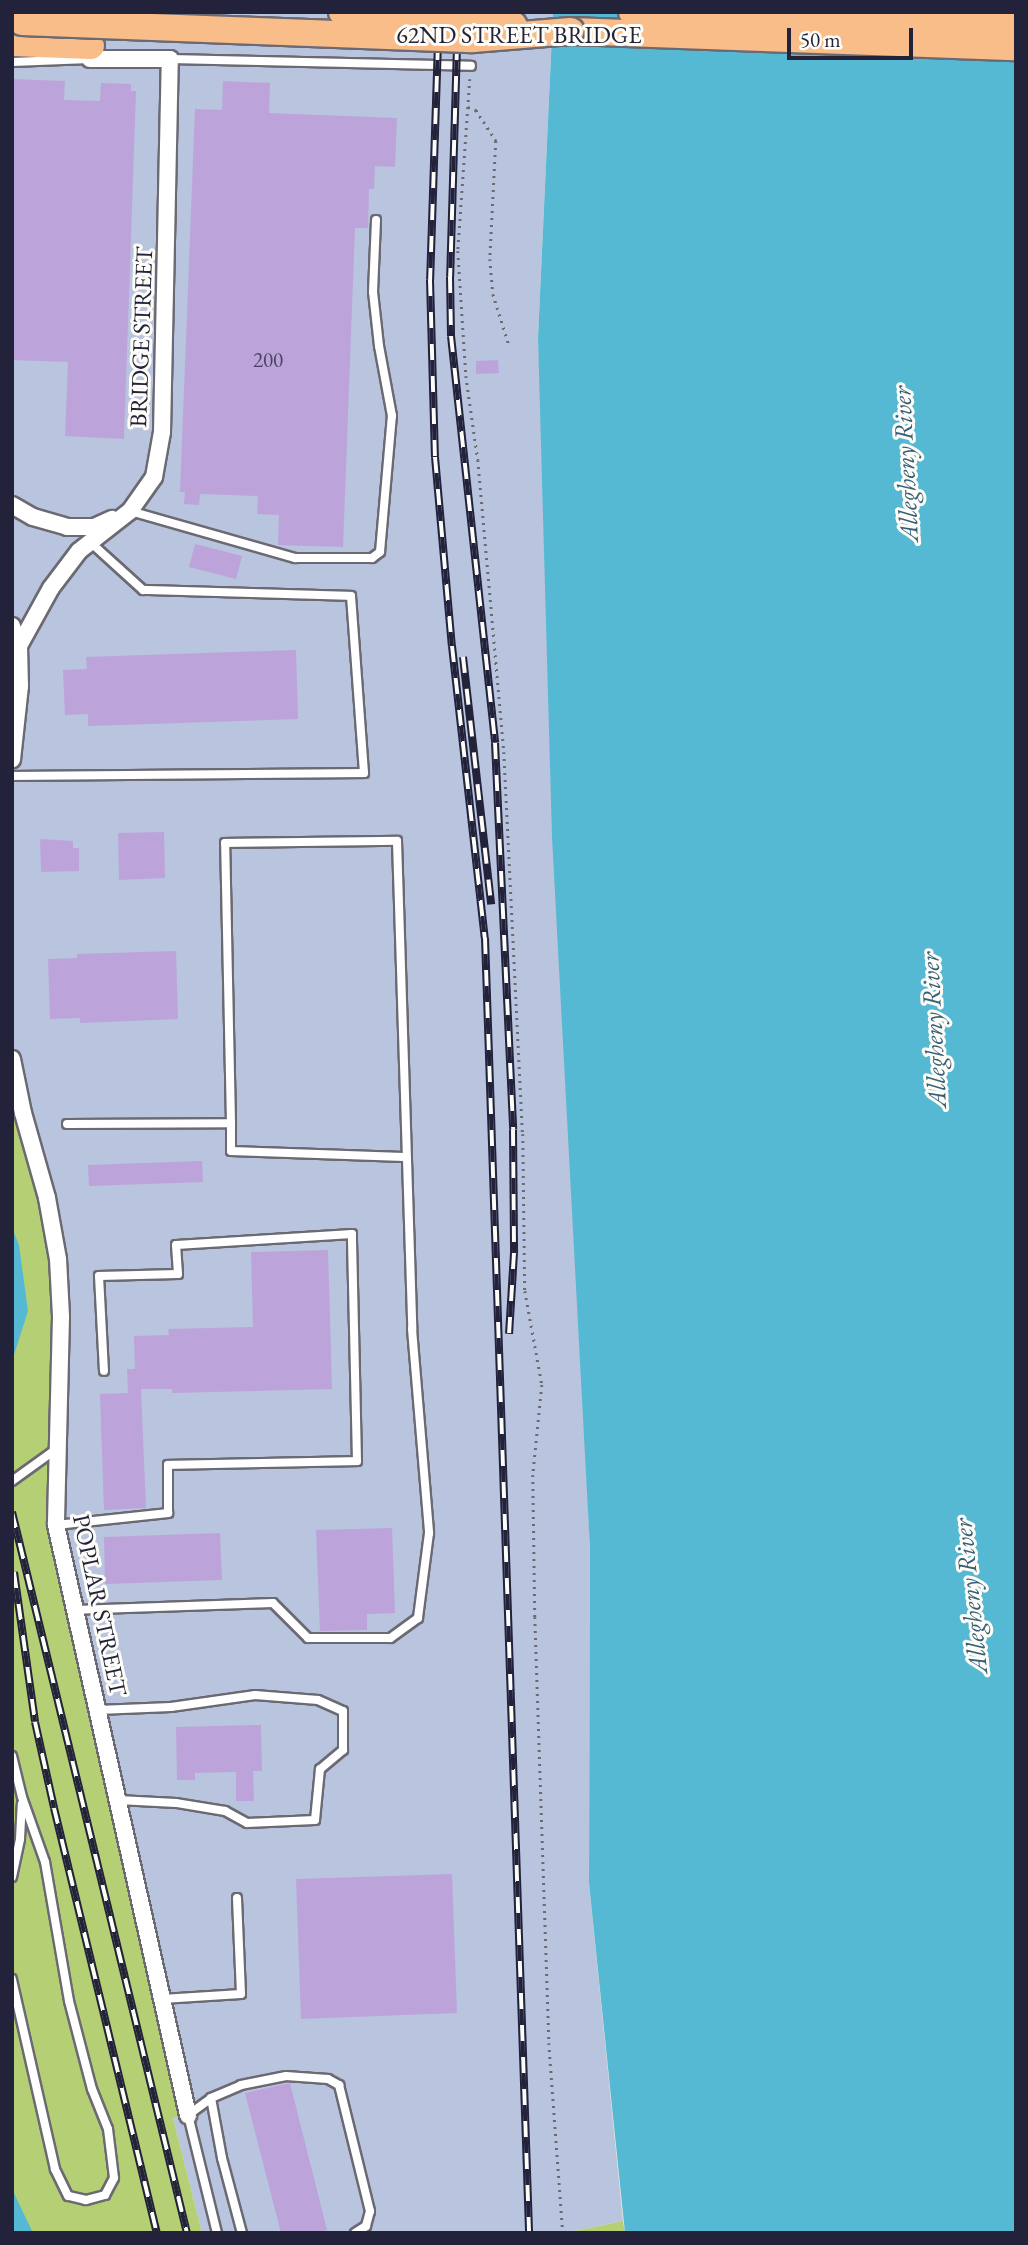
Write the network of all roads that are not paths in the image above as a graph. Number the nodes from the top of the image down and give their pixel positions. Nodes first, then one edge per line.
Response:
1 (342, 12) edge
2 (530, 12) edge
3 (632, 12) edge
4 (429, 16) junction
5 (1016, 26) edge
6 (15, 29) edge
7 (571, 31) junction
8 (1016, 47) edge
9 (90, 52) junction
10 (170, 59) junction
11 (12, 62) edge
12 (471, 66) road end
13 (376, 220) dead end
14 (12, 505) edge
15 (130, 511) junction
16 (90, 542) junction
17 (12, 626) edge
18 (19, 646) junction
19 (12, 760) edge
20 (12, 776) edge
21 (12, 1059) edge
22 (231, 1123) junction
23 (67, 1124) dead end
24 (404, 1157) junction
25 (104, 1371) dead end
26 (55, 1450) junction
27 (12, 1480) edge
28 (56, 1525) junction
29 (76, 1611) junction
30 (98, 1710) junction
31 (12, 1756) edge
32 (22, 1797) junction
33 (118, 1800) junction
34 (12, 1877) edge
35 (237, 1898) dead end
36 (12, 1979) edge
37 (162, 1999) junction
38 (211, 2098) junction
39 (188, 2115) junction
40 (217, 2233) edge
41 (242, 2233) edge
42 (355, 2233) edge

1 - 4 highway, bridge
2 - 4 highway, bridge
3 - 5 highway, 62ND STREET BRIDGE
4 - 7 highway, bridge
6 - 7 highway, 62ND STREET BRIDGE, bridge
6 - 9 highway
7 - 8 highway, 62ND STREET BRIDGE
9 - 10 street
9 - 11 lane
10 - 12 lane
10 - 15 street, BRIDGE STREET
13 - 15 lane
14 - 15 street
15 - 16 street, BRIDGE STREET
16 - 18 street, BRIDGE STREET
16 - 20 lane
17 - 18 street
18 - 19 street
21 - 26 street, POPLAR STREET
22 - 23 lane
22 - 24 lane
22 - 24 lane
24 - 29 lane
25 - 28 lane
26 - 27 lane
26 - 28 street, POPLAR STREET
28 - 29 street, POPLAR STREET
29 - 30 street, POPLAR STREET
30 - 33 street, POPLAR STREET
30 - 33 lane
31 - 32 lane
32 - 34 lane
32 - 36 lane
33 - 37 street, POPLAR STREET
35 - 37 lane
37 - 39 street, POPLAR STREET
38 - 39 lane
38 - 41 lane
38 - 42 lane
39 - 40 lane

